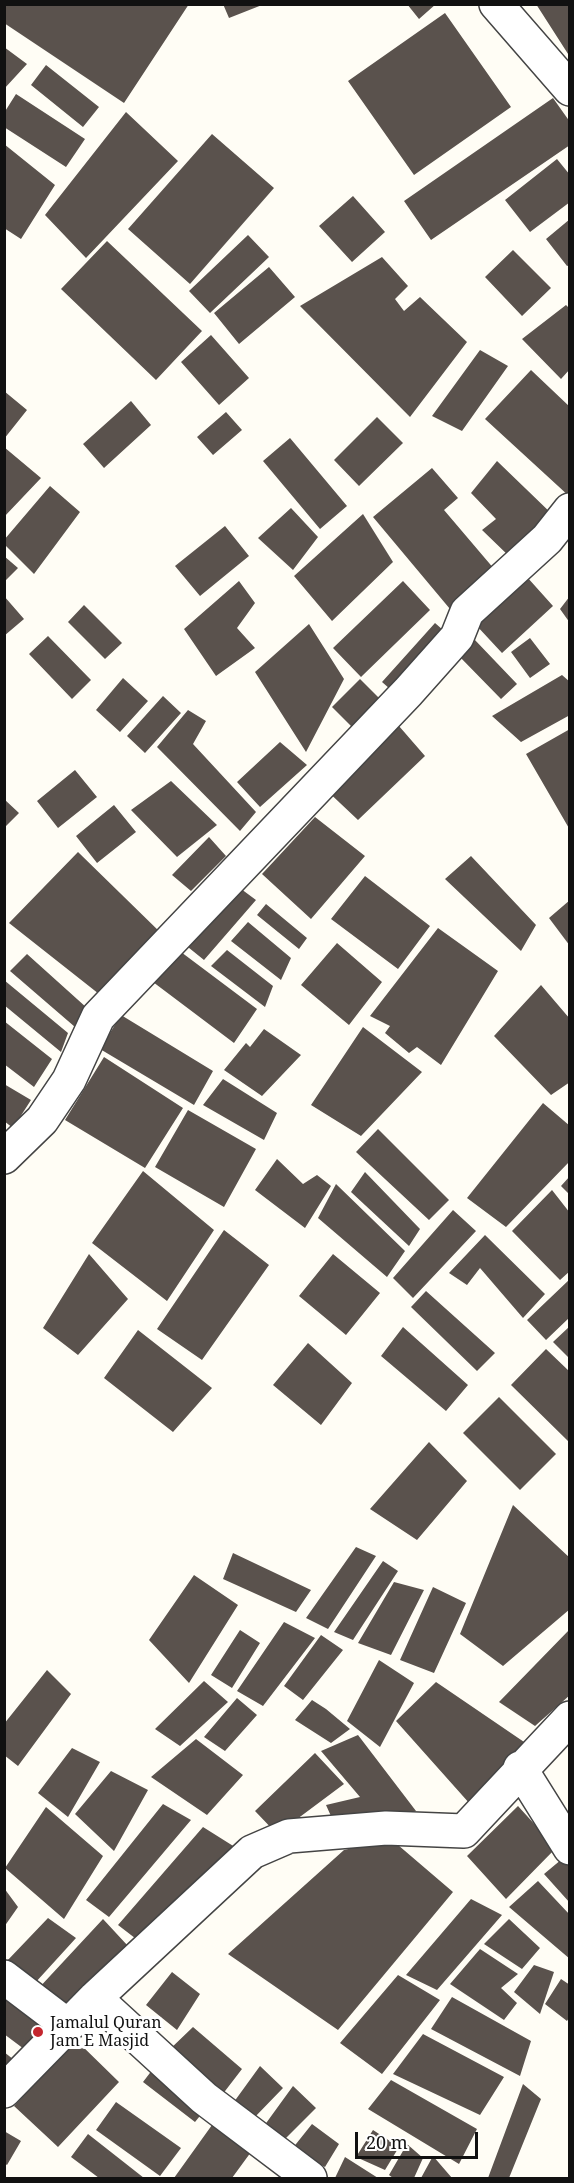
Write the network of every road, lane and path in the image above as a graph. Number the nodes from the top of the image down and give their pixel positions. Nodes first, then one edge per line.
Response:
1 (496, 4) edge
2 (570, 89) edge
3 (570, 510) edge
4 (4, 1157) edge
5 (570, 1718) edge
6 (520, 1768) junction
7 (570, 1848) edge
8 (4, 1977) edge
9 (95, 1998) junction
10 (67, 2025) junction
11 (4, 2091) edge
12 (310, 2178) edge

1 - 2 street
3 - 4 street
5 - 6 street
6 - 7 street
6 - 9 street
8 - 10 street
9 - 10 street
9 - 12 street
10 - 11 street

